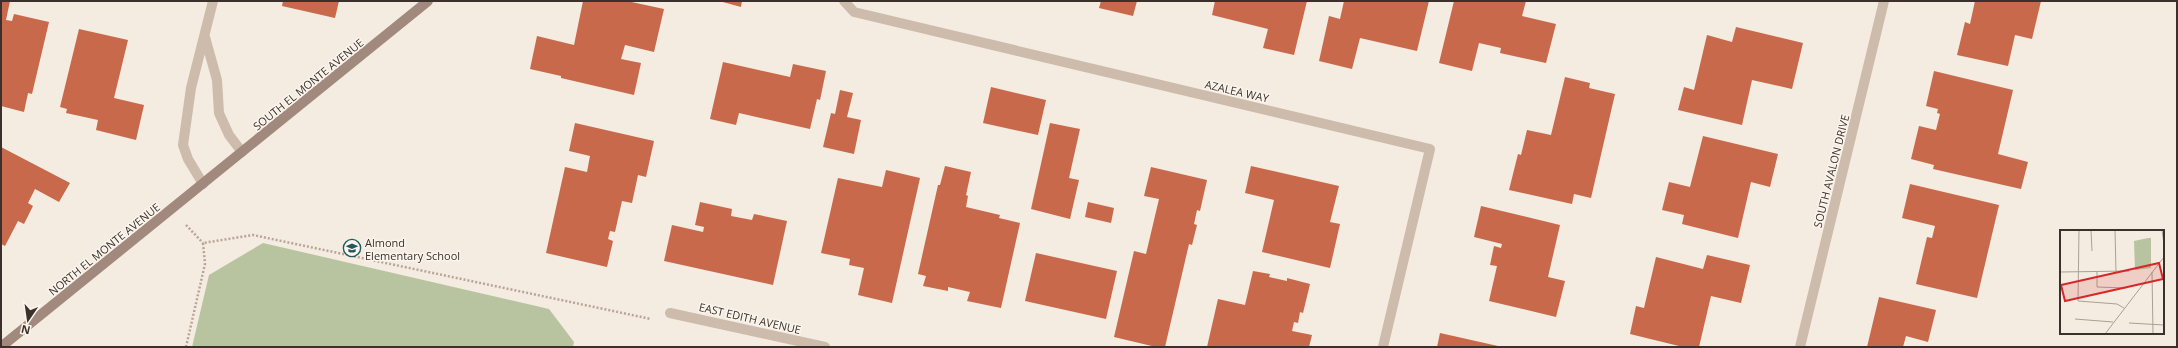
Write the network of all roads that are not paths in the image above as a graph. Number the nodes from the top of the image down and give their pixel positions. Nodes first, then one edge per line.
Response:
1 (213, 1) edge
2 (428, 1) edge
3 (844, 1) edge
4 (1884, 1) edge
5 (205, 36) junction
6 (242, 152) junction
7 (203, 184) junction
8 (670, 313) road end
9 (1, 347) edge
10 (825, 347) edge
11 (1383, 347) edge
12 (1800, 347) edge

1 - 5 street
2 - 6 main road, SOUTH EL MONTE AVENUE
3 - 11 street, AZALEA WAY
4 - 12 street, SOUTH AVALON DRIVE
5 - 6 street
5 - 7 street
6 - 7 main road, SOUTH EL MONTE AVENUE
7 - 9 main road, NORTH EL MONTE AVENUE
8 - 10 street, EAST EDITH AVENUE

